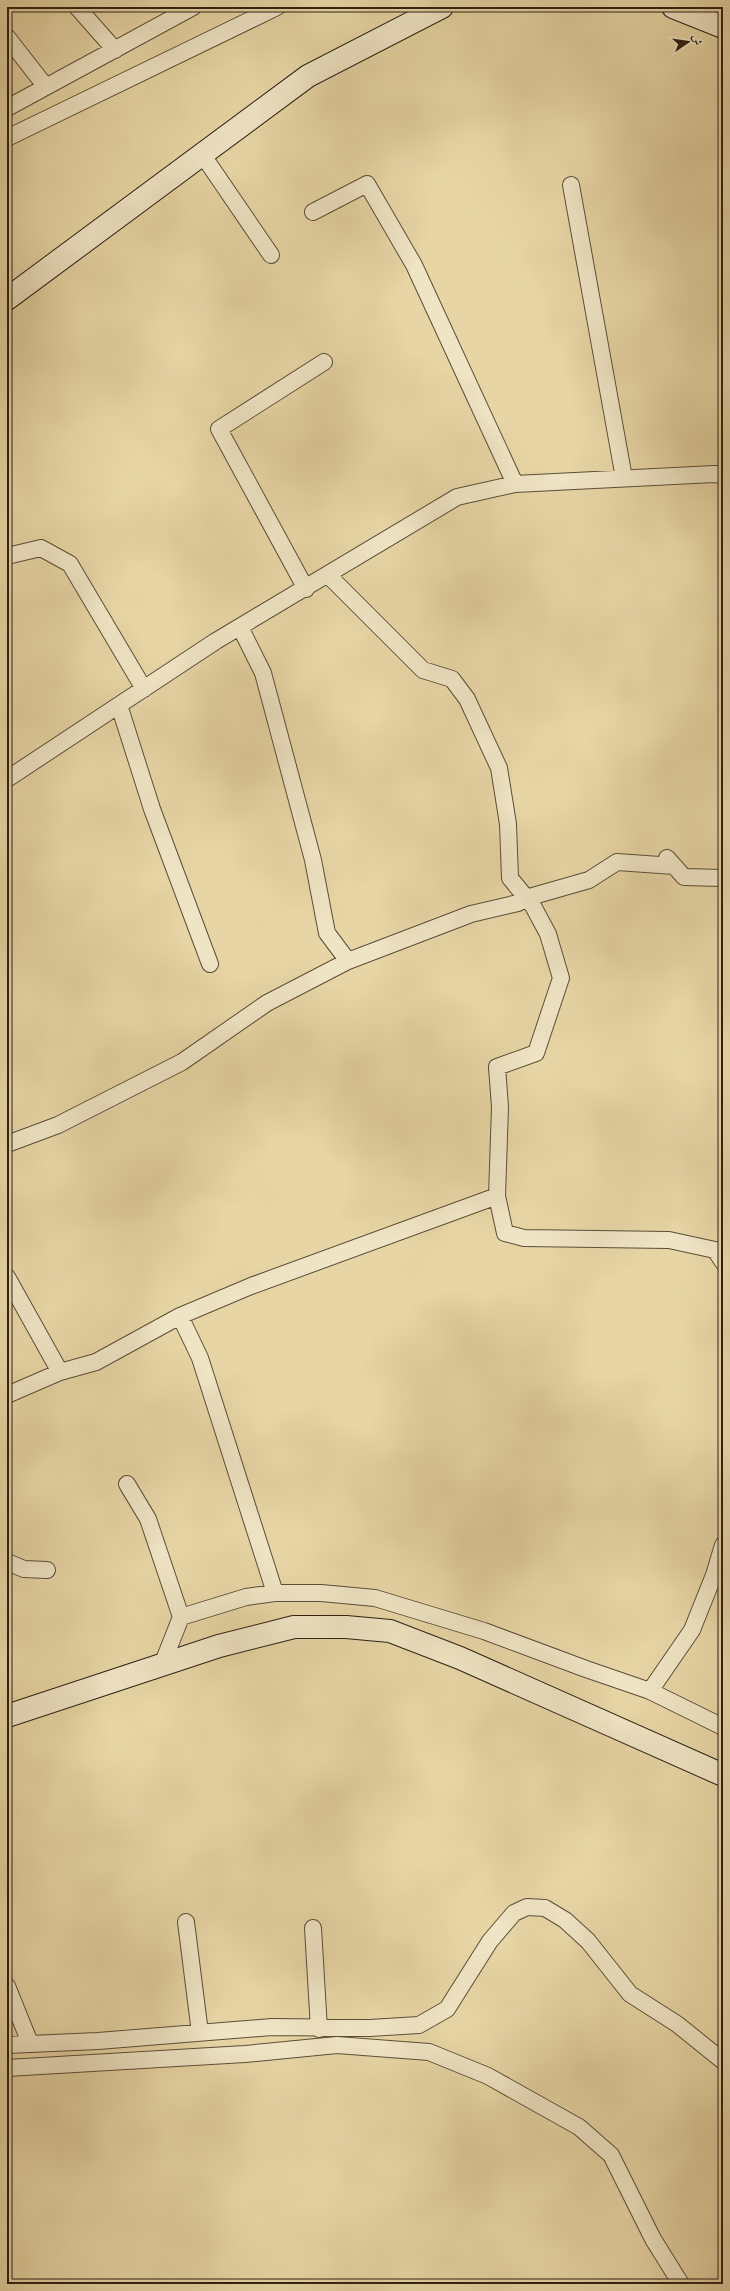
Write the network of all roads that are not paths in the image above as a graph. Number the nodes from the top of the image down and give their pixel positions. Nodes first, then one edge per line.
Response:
1 (77, 7) edge
2 (193, 7) edge
3 (277, 7) edge
4 (442, 7) edge
5 (673, 7) edge
6 (723, 27) edge
7 (7, 37) edge
8 (115, 50) junction
9 (46, 87) junction
10 (7, 108) edge
11 (7, 138) edge
12 (202, 154) junction
13 (571, 185) dead end
14 (313, 212) dead end
15 (272, 255) dead end
16 (7, 299) edge
17 (324, 362) dead end
18 (723, 475) edge
19 (624, 478) junction
20 (516, 484) junction
21 (7, 556) edge
22 (328, 575) junction
23 (306, 588) junction
24 (240, 627) junction
25 (144, 689) junction
26 (119, 705) junction
27 (8, 777) edge
28 (723, 878) edge
29 (526, 898) junction
30 (348, 961) junction
31 (210, 964) dead end
32 (7, 1144) edge
33 (496, 1196) junction
34 (723, 1262) edge
35 (7, 1277) edge
36 (180, 1316) junction
37 (60, 1372) junction
38 (7, 1395) edge
39 (127, 1484) dead end
40 (723, 1545) edge
41 (7, 1562) edge
42 (47, 1570) dead end
43 (275, 1593) junction
44 (181, 1617) junction
45 (162, 1664) junction
46 (650, 1691) junction
47 (7, 1716) edge
48 (723, 1727) edge
49 (723, 1775) edge
50 (186, 1922) dead end
51 (313, 1928) dead end
52 (7, 1986) edge
53 (319, 2029) junction
54 (200, 2033) junction
55 (30, 2043) junction
56 (7, 2045) edge
57 (723, 2061) edge
58 (7, 2068) edge
59 (681, 2284) edge

1 - 8 street
2 - 8 street
3 - 11 street
4 - 12 street
5 - 6 street
7 - 9 street
8 - 9 street
9 - 10 street
12 - 15 street
12 - 16 street
13 - 19 street
14 - 20 street
17 - 23 street
18 - 19 street
19 - 20 street
20 - 22 street
21 - 25 street
22 - 23 street
22 - 29 street
23 - 24 street
24 - 25 street
24 - 30 street
25 - 26 street
26 - 27 street
26 - 31 street
28 - 29 street
29 - 30 street
29 - 33 street
30 - 32 street
33 - 34 street
33 - 36 street
35 - 37 street
36 - 37 street
36 - 43 street
37 - 38 street
39 - 44 street
40 - 46 street
41 - 42 street
43 - 44 street
43 - 46 street
44 - 45 street
45 - 47 street
45 - 49 street
46 - 48 street
50 - 54 street
51 - 53 street
52 - 55 street
53 - 54 street
53 - 57 street
54 - 55 street
55 - 56 street
58 - 59 street

